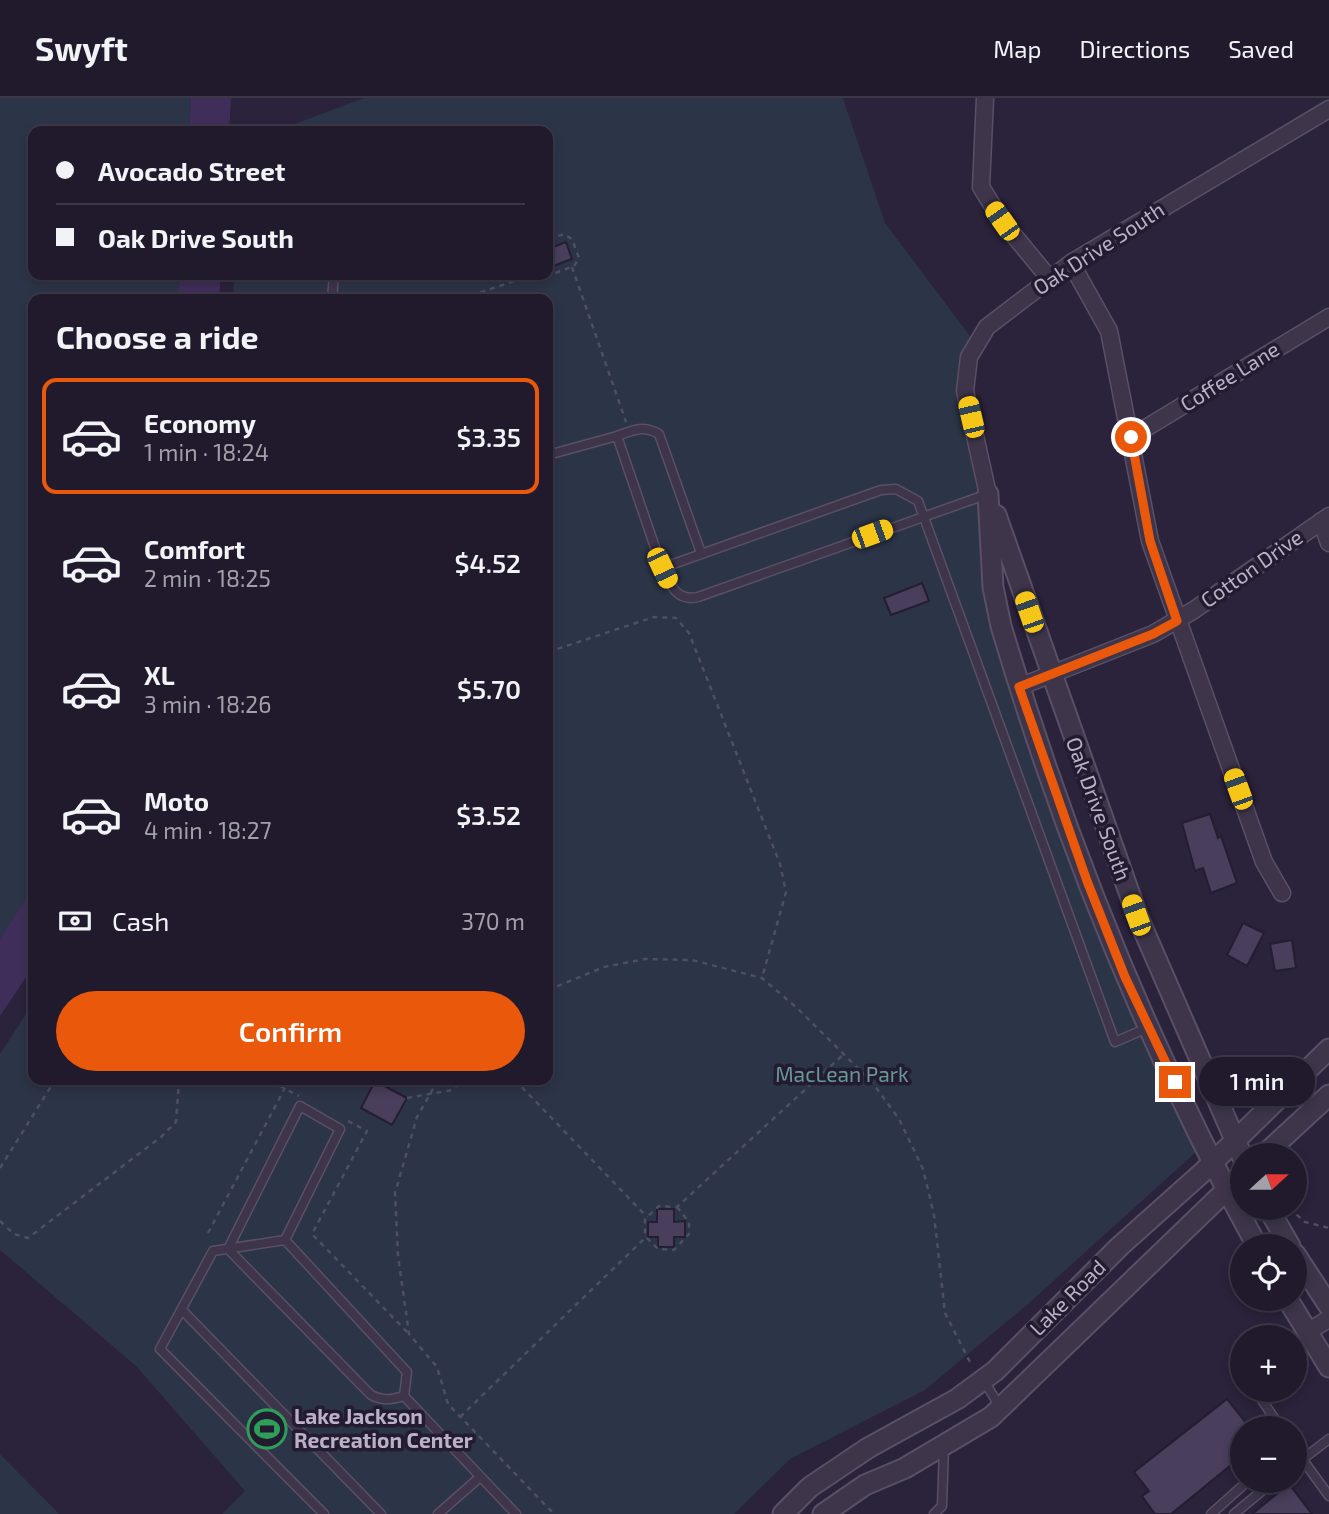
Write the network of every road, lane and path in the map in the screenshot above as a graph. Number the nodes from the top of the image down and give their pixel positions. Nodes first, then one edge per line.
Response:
1 (985, 98) edge
2 (1329, 108) edge
3 (553, 238) edge
4 (1071, 263) junction
5 (572, 267) junction
6 (553, 274) edge
7 (1049, 278) junction
8 (514, 280) edge
9 (478, 294) edge
10 (1329, 317) edge
11 (630, 432) junction
12 (617, 436) junction
13 (1131, 437) junction
14 (553, 454) edge
15 (988, 494) junction
16 (922, 516) junction
17 (1325, 518) edge
18 (1329, 543) edge
19 (701, 553) junction
20 (662, 568) junction
21 (1177, 621) junction
22 (553, 650) edge
23 (1050, 675) junction
24 (1019, 687) junction
25 (1282, 893) dead end
26 (762, 978) junction
27 (553, 988) edge
28 (1150, 1027) junction
29 (1329, 1049) edge
30 (845, 1053) junction
31 (52, 1085) edge
32 (179, 1085) edge
33 (278, 1085) edge
34 (435, 1085) edge
35 (458, 1085) edge
36 (520, 1085) edge
37 (285, 1088) junction
38 (430, 1094) junction
39 (1329, 1095) edge
40 (407, 1098) dead end
41 (308, 1100) dead end
42 (344, 1119) dead end
43 (1237, 1143) edge
44 (1244, 1143) edge
45 (1277, 1143) edge
46 (1230, 1153) edge
47 (1212, 1162) junction
48 (0, 1168) edge
49 (1230, 1188) edge
50 (1227, 1191) junction
51 (221, 1195) dead end
52 (227, 1198) junction
53 (677, 1208) junction
54 (647, 1217) junction
55 (1303, 1220) edge
56 (0, 1221) edge
57 (1329, 1228) edge
58 (208, 1233) dead end
59 (1251, 1234) edge
60 (646, 1237) junction
61 (285, 1240) junction
62 (228, 1249) junction
63 (1307, 1272) edge
64 (1329, 1306) edge
65 (182, 1310) junction
66 (1329, 1319) edge
67 (1307, 1333) edge
68 (409, 1334) junction
69 (1307, 1339) edge
70 (1329, 1367) edge
71 (978, 1373) junction
72 (404, 1396) junction
73 (1001, 1408) junction
74 (460, 1417) junction
75 (1329, 1439) edge
76 (944, 1447) junction
77 (1307, 1455) edge
78 (1307, 1472) edge
79 (480, 1477) junction
80 (1234, 1493) edge
81 (1259, 1493) edge
82 (1329, 1496) edge
83 (324, 1514) edge
84 (381, 1514) edge
85 (438, 1514) edge
86 (516, 1514) edge
87 (554, 1514) edge
88 (783, 1514) edge
89 (824, 1514) edge
90 (934, 1514) edge
91 (1211, 1514) edge
92 (1234, 1514) edge

1 - 7 street
2 - 4 street, Oak Drive South
3 - 5 path
4 - 7 street, Oak Drive South
4 - 13 street
5 - 6 path
5 - 11 path
7 - 15 street, Oak Drive South
8 - 9 path
10 - 13 street, Coffee Lane
11 - 12 lane
11 - 19 lane
12 - 14 lane
12 - 20 lane
13 - 21 street
15 - 16 lane
15 - 23 street, Oak Drive South
15 - 24 street, Oak Drive South
16 - 19 lane
16 - 20 lane
16 - 28 lane
17 - 18 street
17 - 21 street, Cotton Drive
19 - 20 lane
21 - 23 street, Cotton Drive
21 - 25 street
22 - 26 path
23 - 24 street, Cotton Drive
23 - 43 street, Oak Drive South
24 - 28 street, Oak Drive South
26 - 27 path
26 - 30 path
28 - 47 street, Oak Drive South
29 - 44 street, Lake Road
30 - 53 path
30 - 71 path
31 - 48 path
32 - 56 path
33 - 37 path
34 - 38 path
35 - 38 path
36 - 54 path
37 - 41 path
37 - 52 path
38 - 40 path
38 - 68 path
39 - 45 street
42 - 68 path
46 - 47 street, Lake Road
47 - 50 street, Oak Drive South
47 - 71 street, Lake Road
49 - 50 street, Lake Road
50 - 59 street, Oak Drive South
50 - 73 street, Lake Road
51 - 52 path
52 - 58 path
53 - 54 path
53 - 60 path
54 - 60 path
55 - 57 path
60 - 74 path
61 - 62 lane
61 - 62 lane
61 - 72 lane
62 - 65 lane
62 - 72 lane
63 - 64 street
65 - 83 lane
65 - 84 lane
66 - 67 street
68 - 74 path
69 - 70 street
71 - 73 lane
71 - 88 street, Lake Road
72 - 79 lane
73 - 76 street, Lake Road
74 - 87 path
75 - 77 lane
76 - 89 street, Lake Road
76 - 90 lane
78 - 82 lane
79 - 85 lane
79 - 86 lane
80 - 91 lane
81 - 92 lane

